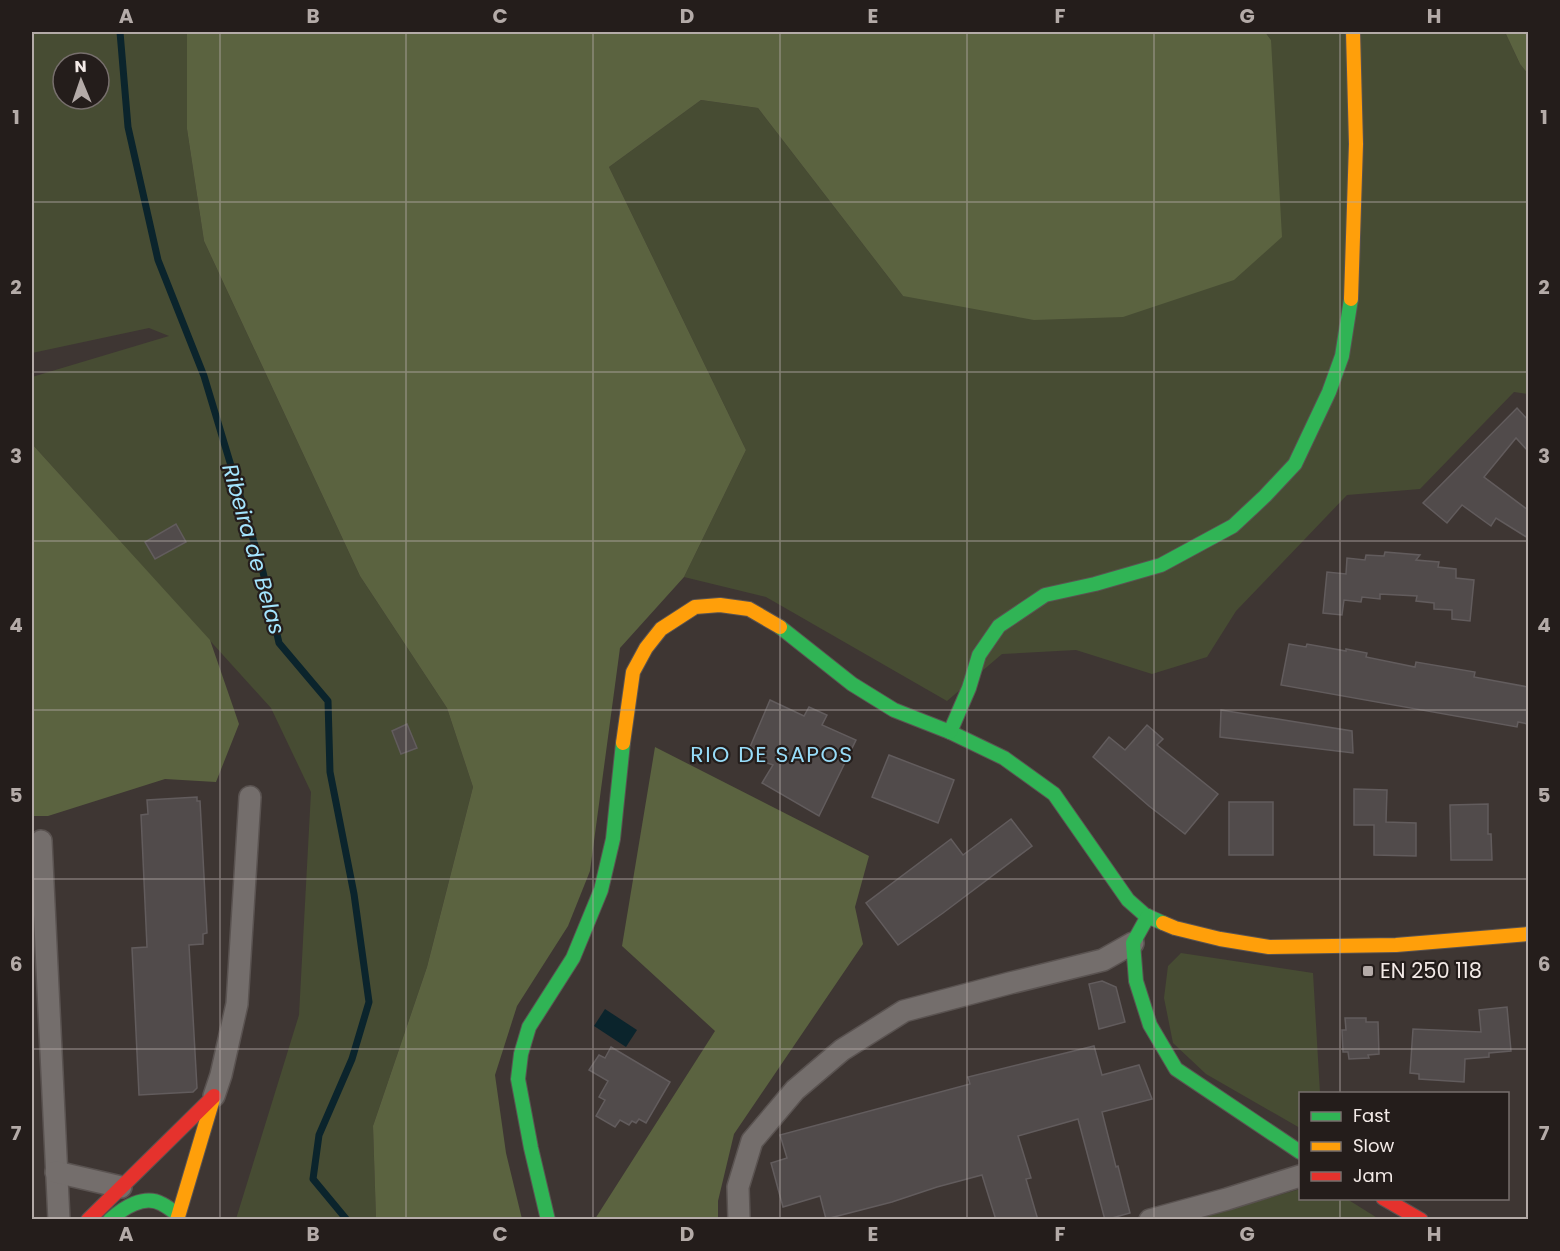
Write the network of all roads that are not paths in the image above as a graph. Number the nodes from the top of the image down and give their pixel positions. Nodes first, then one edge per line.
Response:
1 (1353, 32) edge
2 (950, 732) junction
3 (250, 797) dead end
4 (41, 840) dead end
5 (1148, 916) junction
6 (1528, 934) edge
7 (1133, 943) junction
8 (214, 1096) junction
9 (1299, 1151) edge
10 (56, 1173) junction
11 (1299, 1176) edge
12 (121, 1187) junction
13 (1386, 1200) edge
14 (174, 1218) edge
15 (59, 1220) edge
16 (88, 1220) edge
17 (110, 1220) edge
18 (548, 1220) edge
19 (739, 1220) edge
20 (1150, 1220) edge
21 (1421, 1220) edge

1 - 2 street
2 - 5 street
2 - 18 street
3 - 8 street
4 - 10 street
5 - 6 street
5 - 7 street
7 - 9 street
7 - 19 street
8 - 12 street
8 - 14 street
10 - 12 street
10 - 15 street
11 - 20 street
12 - 16 street
13 - 21 street
14 - 17 street

